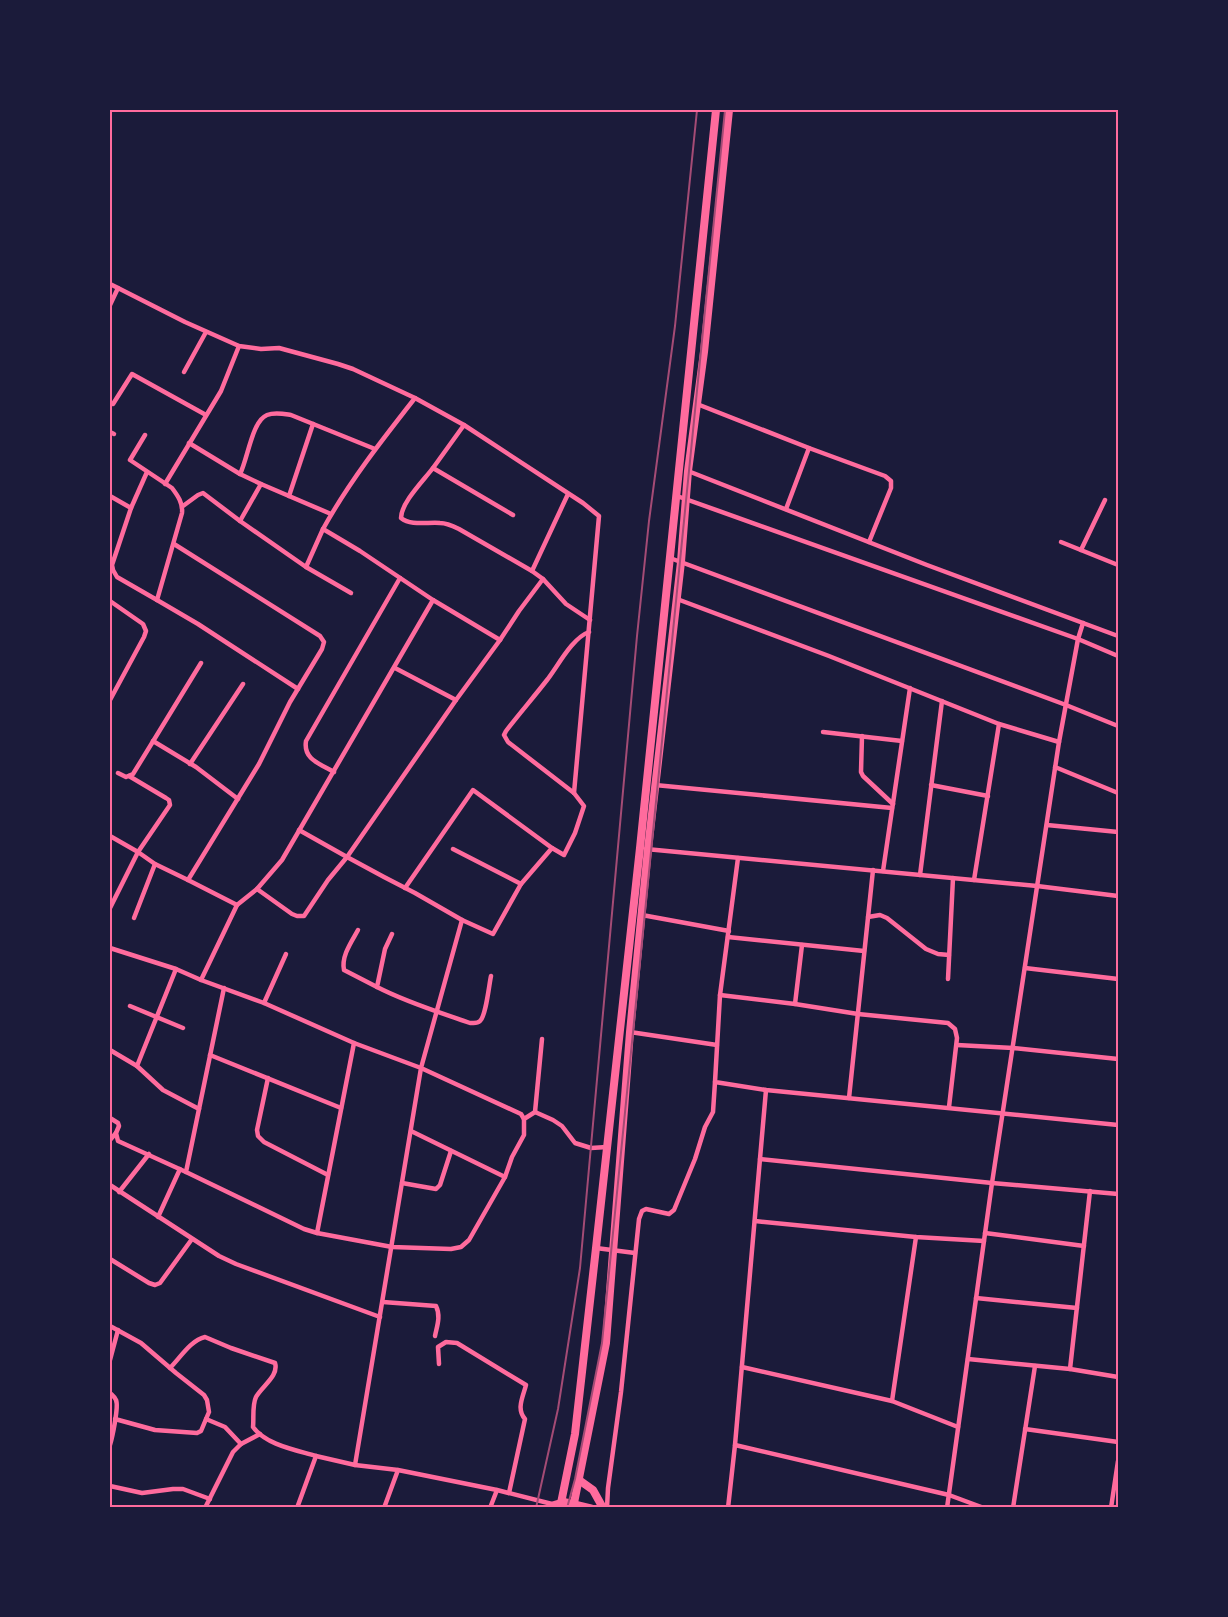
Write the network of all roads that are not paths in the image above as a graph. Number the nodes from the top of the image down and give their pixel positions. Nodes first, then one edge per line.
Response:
1 (717, 110) edge
2 (729, 110) edge
3 (700, 266) junction
4 (712, 267) junction
5 (110, 284) edge
6 (118, 288) junction
7 (110, 305) edge
8 (206, 332) junction
9 (239, 346) junction
10 (184, 372) dead end
11 (415, 399) junction
12 (113, 404) dead end
13 (697, 405) junction
14 (206, 415) junction
15 (313, 424) junction
16 (464, 425) junction
17 (145, 435) dead end
18 (189, 443) junction
19 (809, 448) junction
20 (375, 449) junction
21 (433, 468) junction
22 (684, 470) junction
23 (147, 472) junction
24 (240, 474) junction
25 (165, 484) junction
26 (261, 484) junction
27 (568, 494) junction
28 (110, 496) edge
29 (289, 496) junction
30 (676, 496) junction
31 (686, 500) junction
32 (1105, 500) dead end
33 (183, 506) junction
34 (132, 508) junction
35 (786, 510) junction
36 (331, 514) junction
37 (513, 515) dead end
38 (240, 521) junction
39 (323, 529) junction
40 (869, 542) junction
41 (1061, 542) dead end
42 (174, 544) junction
43 (1082, 550) junction
44 (670, 558) junction
45 (681, 562) junction
46 (1119, 565) edge
47 (306, 567) junction
48 (110, 572) edge
49 (532, 572) junction
50 (117, 577) junction
51 (400, 578) junction
52 (543, 579) junction
53 (351, 593) dead end
54 (677, 599) junction
55 (157, 600) junction
56 (434, 600) junction
57 (110, 601) edge
58 (590, 620) junction
59 (1083, 623) junction
60 (589, 632) junction
61 (1119, 636) edge
62 (1078, 639) junction
63 (500, 640) junction
64 (1119, 656) edge
65 (201, 663) dead end
66 (394, 668) junction
67 (243, 684) dead end
68 (910, 688) junction
69 (298, 689) junction
70 (110, 700) edge
71 (456, 700) junction
72 (942, 701) junction
73 (1066, 705) junction
74 (999, 724) junction
75 (1119, 726) edge
76 (823, 732) dead end
77 (862, 736) junction
78 (153, 741) junction
79 (902, 741) junction
80 (1059, 742) junction
81 (190, 764) junction
82 (1055, 767) junction
83 (334, 772) junction
84 (118, 773) dead end
85 (129, 776) junction
86 (656, 785) junction
87 (932, 785) junction
88 (574, 793) junction
89 (1119, 793) edge
90 (988, 796) junction
91 (238, 799) junction
92 (892, 806) junction
93 (1047, 825) junction
94 (299, 830) junction
95 (1119, 832) edge
96 (110, 836) edge
97 (552, 848) junction
98 (453, 849) dead end
99 (644, 849) junction
100 (138, 852) junction
101 (347, 856) junction
102 (738, 858) junction
103 (155, 864) junction
104 (873, 870) junction
105 (883, 871) junction
106 (920, 875) junction
107 (953, 878) junction
108 (188, 879) junction
109 (974, 880) junction
110 (521, 884) junction
111 (1037, 886) junction
112 (405, 888) junction
113 (257, 889) junction
114 (1119, 896) edge
115 (237, 905) junction
116 (110, 909) edge
117 (642, 915) junction
118 (868, 917) junction
119 (134, 918) dead end
120 (462, 920) junction
121 (358, 930) dead end
122 (392, 934) dead end
123 (728, 934) junction
124 (802, 945) junction
125 (110, 948) edge
126 (864, 951) junction
127 (286, 954) dead end
128 (949, 955) junction
129 (1025, 968) junction
130 (176, 969) junction
131 (491, 976) dead end
132 (948, 979) dead end
133 (1119, 979) edge
134 (201, 980) junction
135 (377, 987) junction
136 (224, 988) junction
137 (720, 996) junction
138 (264, 1004) junction
139 (795, 1004) junction
140 (130, 1006) dead end
141 (437, 1013) junction
142 (858, 1014) junction
143 (157, 1017) junction
144 (183, 1028) dead end
145 (630, 1032) junction
146 (542, 1040) dead end
147 (354, 1043) junction
148 (717, 1045) junction
149 (957, 1046) junction
150 (1013, 1048) junction
151 (110, 1050) edge
152 (210, 1055) junction
153 (1119, 1059) edge
154 (137, 1066) junction
155 (422, 1068) junction
156 (268, 1078) junction
157 (715, 1082) junction
158 (766, 1090) junction
159 (849, 1098) junction
160 (949, 1107) junction
161 (341, 1108) junction
162 (200, 1109) junction
163 (535, 1112) junction
164 (1003, 1113) junction
165 (110, 1118) edge
166 (524, 1119) junction
167 (1119, 1125) edge
168 (411, 1131) junction
169 (116, 1132) junction
170 (110, 1140) edge
171 (607, 1147) junction
172 (451, 1151) junction
173 (149, 1154) junction
174 (760, 1159) junction
175 (180, 1169) junction
176 (186, 1172) junction
177 (328, 1175) junction
178 (505, 1177) junction
179 (402, 1183) junction
180 (992, 1183) junction
181 (110, 1185) edge
182 (1090, 1191) junction
183 (119, 1192) junction
184 (1119, 1194) edge
185 (158, 1217) junction
186 (755, 1221) junction
187 (317, 1233) junction
188 (985, 1233) junction
189 (916, 1237) junction
190 (192, 1239) junction
191 (984, 1241) junction
192 (1084, 1246) junction
193 (392, 1247) junction
194 (596, 1248) junction
195 (613, 1250) junction
196 (635, 1253) junction
197 (110, 1259) edge
198 (976, 1298) junction
199 (383, 1302) junction
200 (1077, 1308) junction
201 (380, 1317) junction
202 (110, 1326) edge
203 (118, 1330) junction
204 (435, 1336) dead end
205 (968, 1359) junction
206 (110, 1360) edge
207 (439, 1364) dead end
208 (1035, 1366) junction
209 (742, 1367) junction
210 (170, 1368) junction
211 (1070, 1369) junction
212 (1119, 1377) edge
213 (110, 1393) edge
214 (892, 1401) junction
215 (115, 1419) junction
216 (206, 1419) junction
217 (958, 1427) junction
218 (1025, 1429) junction
219 (260, 1434) junction
220 (1119, 1442) edge
221 (242, 1443) junction
222 (110, 1445) edge
223 (735, 1445) junction
224 (316, 1456) junction
225 (1119, 1461) edge
226 (355, 1465) junction
227 (398, 1470) junction
228 (579, 1480) junction
229 (110, 1486) edge
230 (497, 1490) junction
231 (509, 1493) junction
232 (949, 1495) junction
233 (210, 1499) junction
234 (557, 1505) edge
235 (574, 1505) edge
236 (206, 1508) edge
237 (297, 1508) edge
238 (384, 1508) edge
239 (490, 1508) edge
240 (591, 1508) edge
241 (605, 1508) edge
242 (728, 1508) edge
243 (948, 1508) edge
244 (984, 1508) edge
245 (1013, 1508) edge
246 (1111, 1508) edge

1 - 3 highway
2 - 4 highway
3 - 4 highway
3 - 22 highway
4 - 13 highway
5 - 6 street
6 - 7 street
6 - 8 street
8 - 9 street
8 - 10 street
9 - 11 street
9 - 14 street
11 - 16 street
11 - 20 street
12 - 14 street
13 - 19 street
13 - 22 highway
14 - 18 street
15 - 20 street
15 - 24 street
15 - 29 street
16 - 21 street
16 - 27 street
17 - 23 street
18 - 24 street
18 - 25 street
19 - 35 street
19 - 40 street
20 - 36 street
21 - 37 street
21 - 49 street
22 - 30 highway
22 - 31 highway
22 - 35 street
23 - 25 street
23 - 34 street
24 - 26 street
25 - 33 street
26 - 29 street
26 - 38 street
27 - 49 street
27 - 58 street
28 - 34 street
29 - 36 street
30 - 31 street
30 - 44 highway
31 - 45 highway
31 - 62 street
32 - 43 street
33 - 38 street
33 - 42 street
34 - 50 street
35 - 40 street
36 - 39 street
38 - 47 street
39 - 47 street
39 - 51 street
40 - 59 street
41 - 43 street
42 - 55 street
42 - 69 street
43 - 46 street
44 - 45 street
44 - 99 highway
45 - 54 highway
45 - 73 street
47 - 53 street
48 - 50 street
49 - 52 street
50 - 55 street
51 - 56 street
51 - 83 street
52 - 58 street
52 - 63 street
54 - 68 street
54 - 86 highway
55 - 69 street
56 - 63 street
56 - 66 street
57 - 70 street
58 - 60 street
59 - 61 street
59 - 62 street
60 - 88 street
60 - 88 street
62 - 64 street
62 - 73 street
63 - 71 street
65 - 78 street
66 - 71 street
66 - 83 street
67 - 81 street
68 - 72 street
68 - 79 street
69 - 91 street
71 - 101 street
72 - 74 street
72 - 87 street
73 - 75 street
73 - 80 street
74 - 80 street
74 - 90 street
76 - 77 street
77 - 79 street
77 - 92 street
78 - 81 street
78 - 85 street
79 - 92 street
80 - 82 street
81 - 91 street
82 - 89 street
82 - 93 street
83 - 94 street
84 - 85 street
85 - 100 street
86 - 92 street
86 - 99 highway
87 - 90 street
87 - 106 street
88 - 97 street
90 - 109 street
91 - 108 street
92 - 105 street
93 - 95 street
93 - 111 street
94 - 101 street
94 - 113 street
96 - 100 street
97 - 110 street
97 - 112 street
98 - 110 street
99 - 102 street
99 - 117 highway
99 - 171 highway
100 - 103 street
100 - 116 street
101 - 112 street
101 - 113 street
102 - 104 street
102 - 123 street
103 - 108 street
103 - 119 street
104 - 105 street
104 - 118 street
105 - 106 street
106 - 107 street
107 - 109 street
107 - 128 street
108 - 115 street
109 - 111 street
110 - 120 street
111 - 114 street
111 - 129 street
112 - 120 street
113 - 115 street
115 - 134 street
117 - 123 street
117 - 145 highway
118 - 126 street
118 - 128 street
120 - 141 street
121 - 135 street
122 - 135 street
123 - 124 street
123 - 137 street
124 - 126 street
124 - 139 street
125 - 130 street
126 - 142 street
127 - 138 street
128 - 132 street
129 - 133 street
129 - 150 street
130 - 134 street
130 - 143 street
131 - 141 street
134 - 136 street
135 - 141 street
136 - 138 street
136 - 152 street
137 - 139 street
137 - 148 street
138 - 147 street
139 - 142 street
140 - 143 street
141 - 155 street
142 - 149 street
142 - 159 street
143 - 144 street
143 - 154 street
145 - 148 street
145 - 195 highway
146 - 163 street
147 - 155 street
147 - 161 street
148 - 157 street
149 - 150 street
149 - 160 street
150 - 153 street
150 - 164 street
151 - 154 street
152 - 156 street
152 - 162 street
154 - 162 street
155 - 166 street
155 - 168 street
156 - 161 street
156 - 177 street
157 - 158 street
157 - 196 street
158 - 159 street
158 - 174 street
159 - 160 street
160 - 164 street
161 - 177 street
162 - 176 street
163 - 166 street
163 - 171 street
164 - 167 street
164 - 180 street
165 - 169 street
166 - 178 street
168 - 172 street
168 - 179 street
169 - 170 street
169 - 173 street
171 - 194 highway
172 - 178 street
172 - 179 street
173 - 175 street
173 - 183 street
174 - 180 street
174 - 186 street
175 - 176 street
175 - 185 street
176 - 187 street
177 - 187 street
178 - 193 street
179 - 193 street
180 - 182 street
180 - 188 street
181 - 183 street
182 - 184 street
182 - 192 street
183 - 185 street
185 - 190 street
186 - 189 street
186 - 209 street
187 - 193 street
188 - 191 street
188 - 192 street
189 - 191 street
189 - 214 street
190 - 197 street
190 - 201 street
191 - 198 street
192 - 200 street
193 - 199 street
194 - 195 street
194 - 234 highway
195 - 196 street
195 - 228 highway
196 - 241 street
198 - 200 street
198 - 205 street
199 - 201 street
199 - 204 street
200 - 211 street
201 - 226 street
202 - 203 street
203 - 206 street
203 - 210 street
205 - 208 street
205 - 217 street
207 - 231 street
208 - 211 street
208 - 218 street
209 - 214 street
209 - 223 street
210 - 216 street
210 - 219 street
211 - 212 street
213 - 215 street
214 - 217 street
215 - 216 street
215 - 222 street
216 - 221 street
217 - 232 street
218 - 220 street
218 - 245 street
219 - 221 street
219 - 224 street
221 - 233 street
223 - 232 street
223 - 242 street
224 - 226 street
224 - 237 street
225 - 246 street
226 - 227 street
227 - 230 street
227 - 238 street
228 - 235 highway
228 - 241 highway
229 - 233 street
230 - 231 street
230 - 239 street
231 - 234 street
232 - 243 street
232 - 244 street
233 - 236 street
234 - 235 main road
235 - 240 main road

